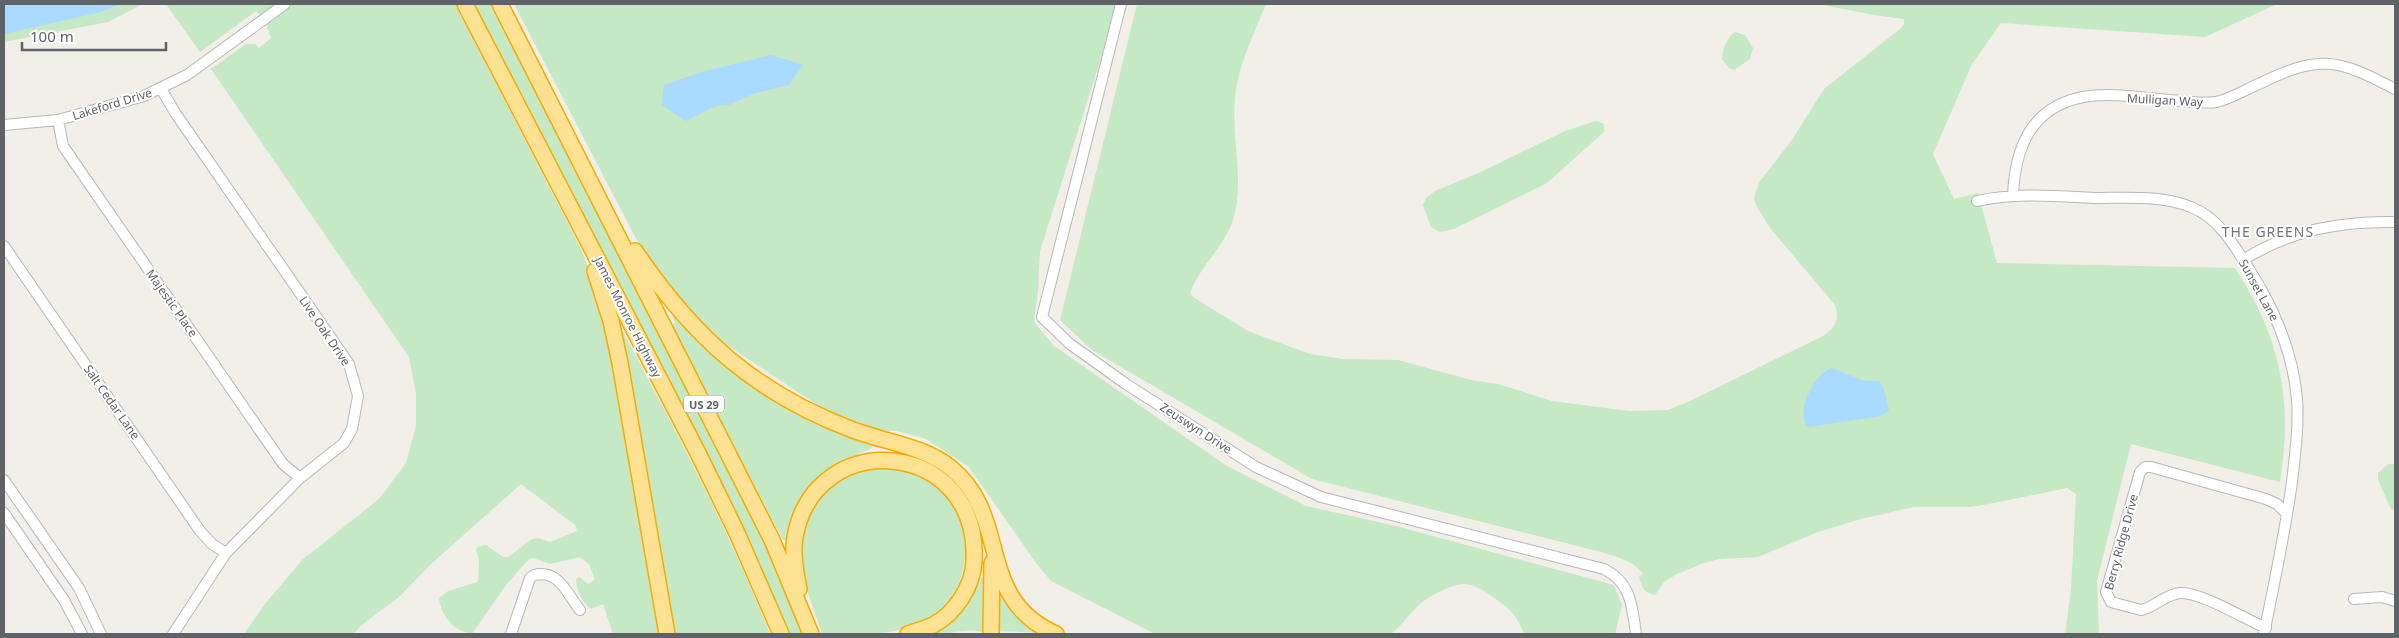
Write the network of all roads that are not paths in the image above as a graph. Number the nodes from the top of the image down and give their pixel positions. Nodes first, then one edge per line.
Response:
1 (285, 4) edge
2 (465, 4) edge
3 (500, 4) edge
4 (1121, 4) edge
5 (161, 89) junction
6 (2395, 89) edge
7 (58, 120) junction
8 (4, 125) edge
9 (598, 195) junction
10 (2012, 195) junction
11 (1977, 201) dead end
12 (572, 208) junction
13 (2395, 222) edge
14 (4, 246) edge
15 (2244, 260) junction
16 (300, 478) junction
17 (4, 480) edge
18 (4, 512) edge
19 (2287, 514) junction
20 (991, 538) junction
21 (226, 553) junction
22 (2354, 598) dead end
23 (2395, 601) edge
24 (580, 610) dead end
25 (804, 616) junction
26 (2265, 631) edge
27 (82, 634) edge
28 (101, 634) edge
29 (173, 634) edge
30 (511, 634) edge
31 (667, 634) edge
32 (781, 634) edge
33 (811, 634) edge
34 (908, 634) edge
35 (991, 634) edge
36 (1056, 634) edge
37 (1636, 634) edge

1 - 5 street, Lakeford Drive
2 - 12 highway, James Monroe Highway / US 29
3 - 9 highway, US 29
4 - 37 street, Zeuswyn Drive
5 - 7 street, Lakeford Drive
5 - 16 street, Live Oak Drive
6 - 10 street, Mulligan Way
7 - 8 street, Lakeford Drive
7 - 16 street, Majestic Place
9 - 20 highway
9 - 25 highway, US 29
10 - 11 street, Sunset Lane
10 - 15 street, Sunset Lane
12 - 31 highway
12 - 32 highway, James Monroe Highway / US 29
13 - 15 street
14 - 21 street, Salt Cedar Lane
15 - 19 street, Sunset Lane
16 - 21 street, Live Oak Drive
17 - 28 street
18 - 27 street
19 - 26 street, Sunset Lane
19 - 26 street, Berry Ridge Drive
20 - 35 highway
20 - 36 highway
21 - 29 street, Live Oak Drive
22 - 23 street
24 - 30 street
25 - 33 highway, US 29
25 - 34 highway

